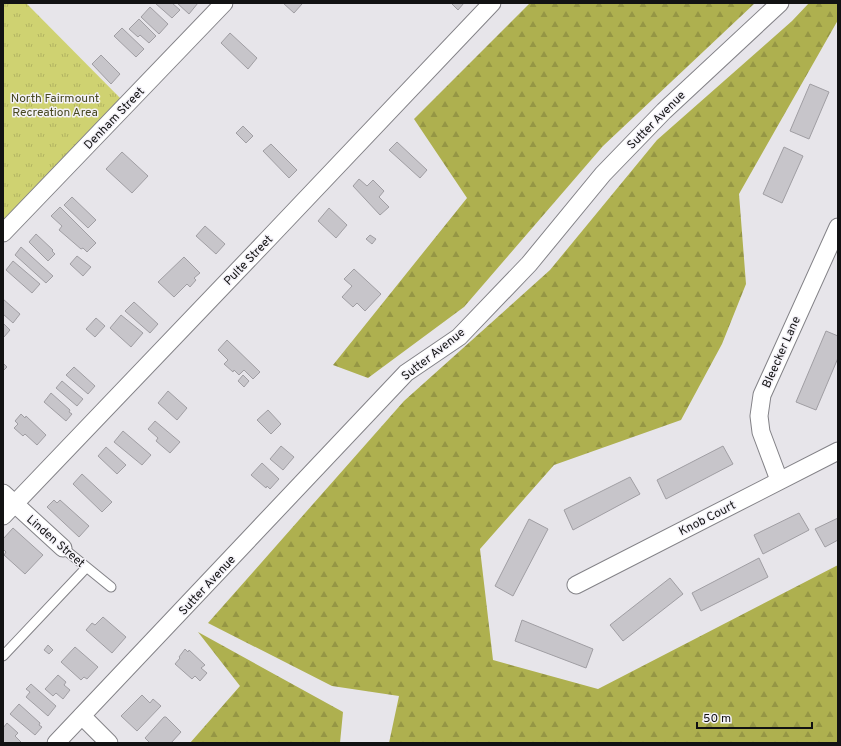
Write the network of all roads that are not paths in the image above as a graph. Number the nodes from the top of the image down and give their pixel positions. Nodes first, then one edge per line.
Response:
1 (224, 3) edge
2 (492, 3) edge
3 (780, 3) edge
4 (838, 227) edge
5 (3, 233) edge
6 (838, 451) edge
7 (779, 480) junction
8 (7, 504) edge
9 (63, 548) joint
10 (86, 568) junction
11 (576, 585) dead end
12 (111, 587) dead end
13 (3, 656) edge
14 (82, 716) junction
15 (56, 743) edge
16 (109, 743) edge

1 - 5 street, Denham Street
2 - 8 street, Pulte Street
3 - 14 street, Sutter Avenue
4 - 7 street, Bleecker Lane
6 - 7 street, Knob Court
7 - 11 street, Knob Court
8 - 9 street, Linden Street
9 - 10 lane, Linden Street
10 - 12 lane, Linden Street
10 - 13 lane
14 - 15 street, Sutter Avenue
14 - 16 street

